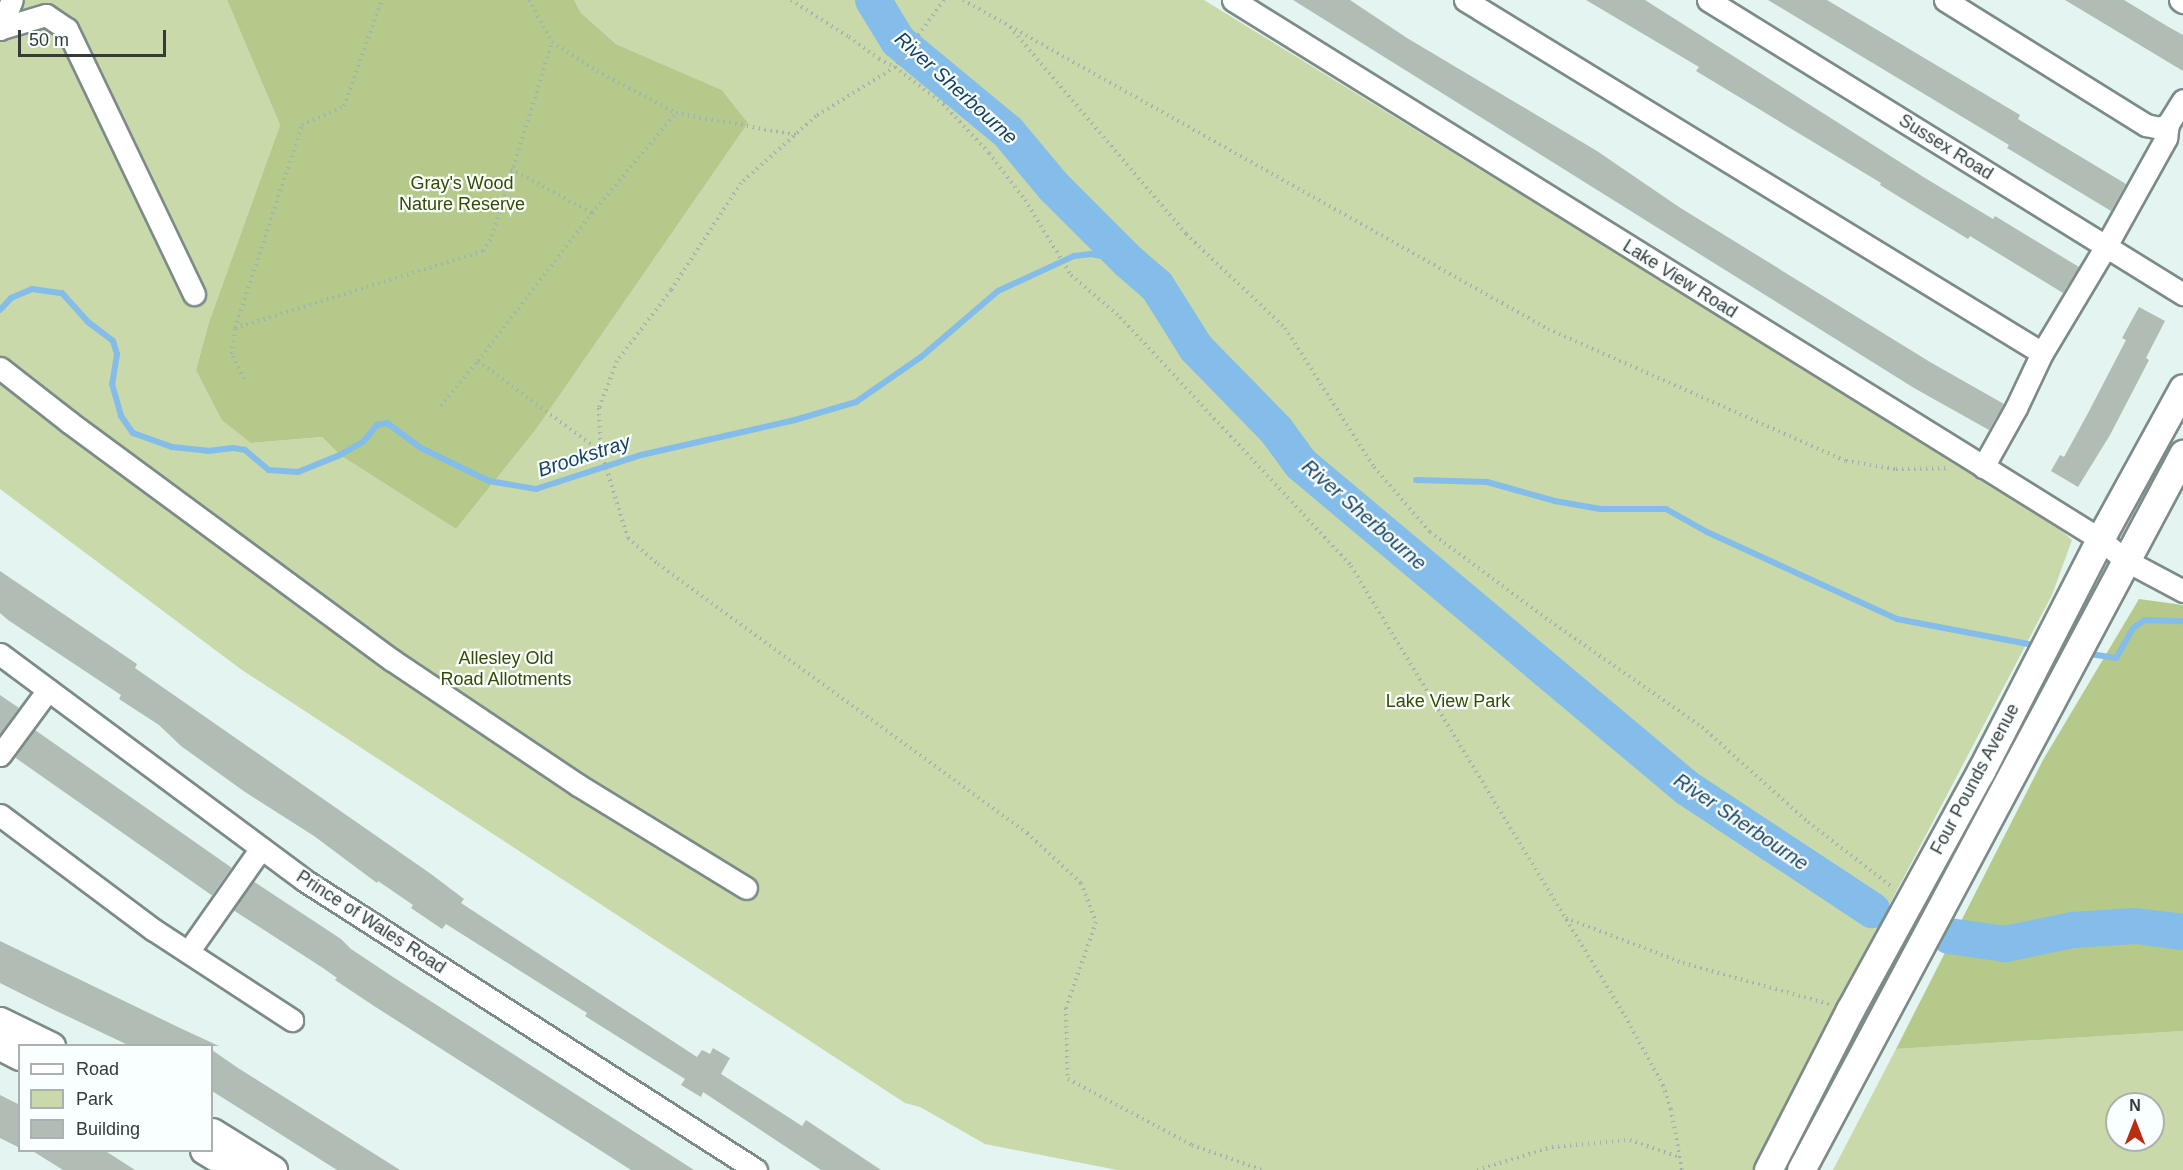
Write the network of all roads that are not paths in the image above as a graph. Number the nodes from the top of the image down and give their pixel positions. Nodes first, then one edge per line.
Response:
1 (12, 0) edge
2 (1233, 0) edge
3 (1708, 0) edge
4 (1945, 0) edge
5 (1478, 3) edge
6 (1, 29) edge
7 (2183, 100) edge
8 (2168, 124) junction
9 (2106, 246) junction
10 (194, 294) dead end
11 (2183, 294) edge
12 (2042, 353) junction
13 (0, 368) edge
14 (2183, 388) edge
15 (2183, 454) edge
16 (1983, 467) junction
17 (2100, 539) junction
18 (2126, 561) junction
19 (2183, 591) edge
20 (0, 654) edge
21 (48, 690) junction
22 (0, 755) edge
23 (0, 815) edge
24 (261, 848) junction
25 (746, 888) dead end
26 (188, 952) junction
27 (0, 1020) edge
28 (292, 1020) dead end
29 (47, 1044) edge
30 (0, 1046) edge
31 (18, 1055) edge
32 (213, 1133) edge
33 (207, 1152) edge
34 (237, 1170) edge
35 (273, 1170) edge
36 (756, 1170) edge
37 (1768, 1170) edge
38 (1802, 1170) edge

1 - 6 street
2 - 16 street, Lake View Road
3 - 9 street, Sussex Road
4 - 8 street
5 - 12 street
6 - 10 street
7 - 8 street
8 - 9 street
9 - 11 street, Sussex Road
9 - 12 street
12 - 16 street
13 - 25 street
14 - 17 main road, Four Pounds Avenue
15 - 18 main road, Four Pounds Avenue
16 - 17 street, Lake View Road
17 - 18 street, Lake View Road
17 - 37 main road, Four Pounds Avenue
18 - 19 street, Lake View Road
18 - 38 main road, Four Pounds Avenue
20 - 21 street, Prince of Wales Road
21 - 22 street
21 - 24 street, Prince of Wales Road
23 - 26 street
24 - 26 street
24 - 36 street, Prince of Wales Road
26 - 28 street
27 - 29 main road
30 - 31 main road
32 - 35 main road
33 - 34 main road

